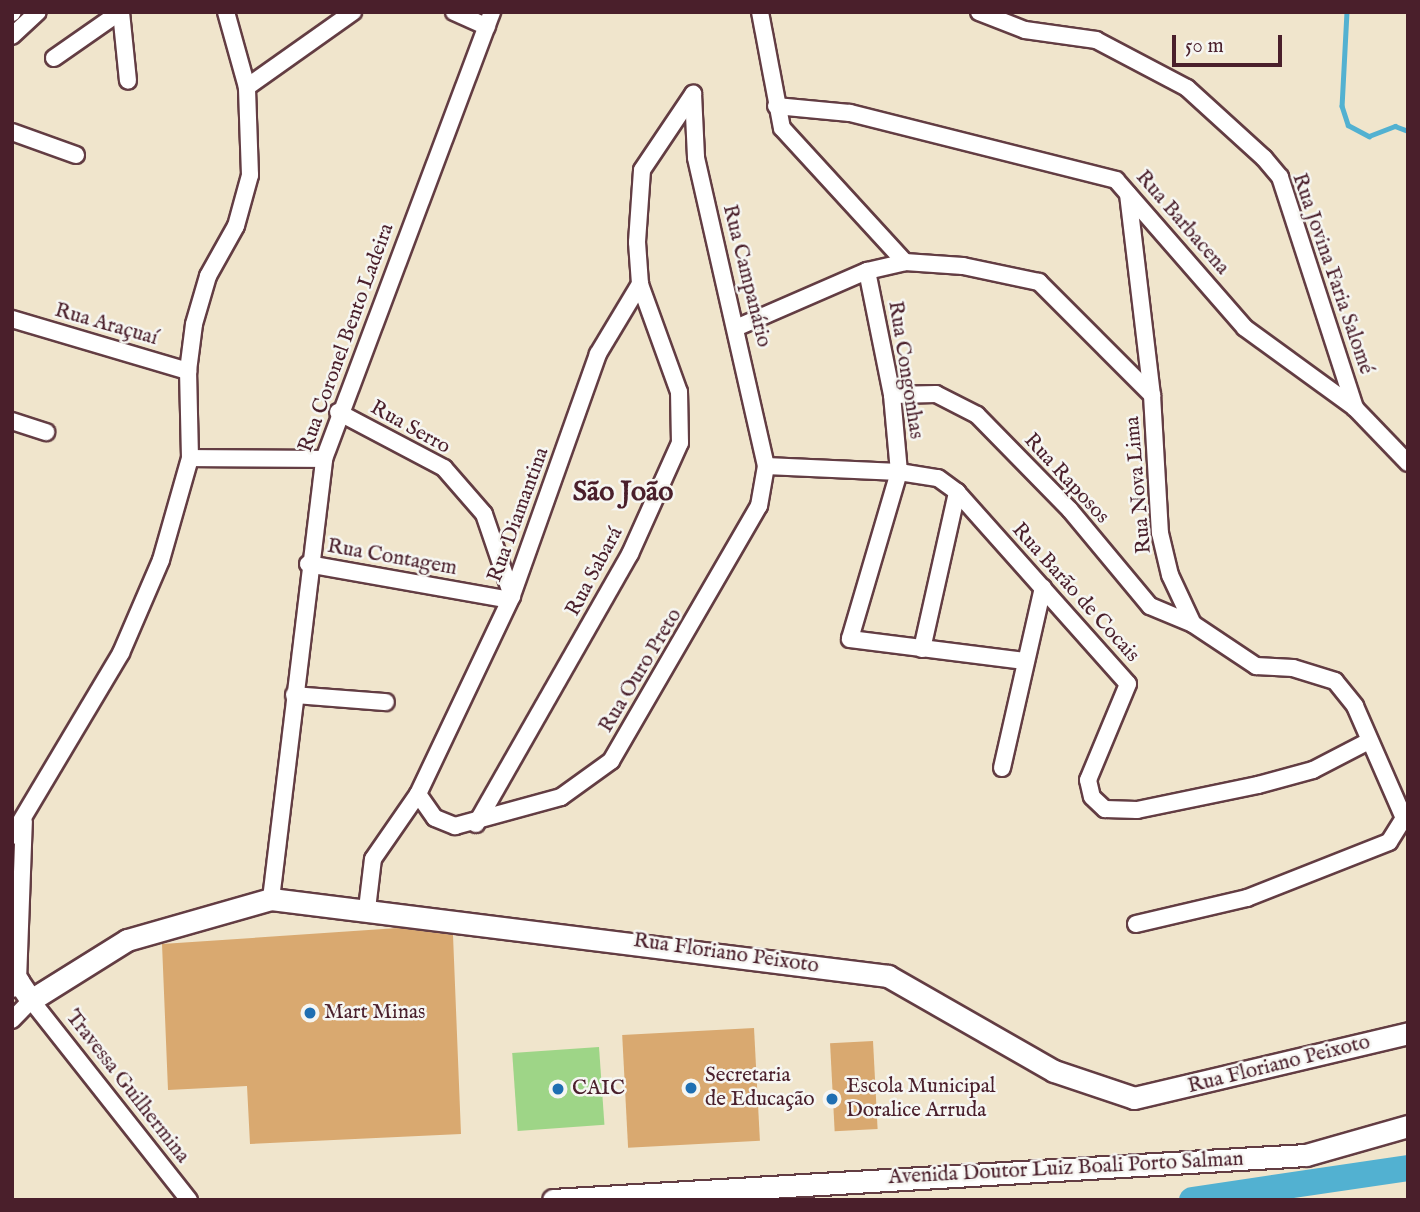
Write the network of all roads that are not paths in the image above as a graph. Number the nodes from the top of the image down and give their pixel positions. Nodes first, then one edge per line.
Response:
1 (38, 12) edge
2 (120, 12) edge
3 (226, 12) edge
4 (353, 12) edge
5 (454, 12) edge
6 (760, 12) edge
7 (979, 12) edge
8 (489, 19) edge
9 (12, 36) edge
10 (54, 58) dead end
11 (128, 81) dead end
12 (247, 87) junction
13 (776, 107) junction
14 (14, 138) edge
15 (76, 155) dead end
16 (1128, 194) junction
17 (905, 262) junction
18 (867, 271) junction
19 (640, 284) junction
20 (12, 319) edge
21 (738, 327) junction
22 (188, 371) junction
23 (892, 395) junction
24 (1152, 395) junction
25 (1356, 408) junction
26 (338, 412) junction
27 (12, 421) edge
28 (46, 432) dead end
29 (190, 458) junction
30 (324, 459) junction
31 (1408, 463) edge
32 (766, 466) junction
33 (899, 472) junction
34 (957, 492) junction
35 (308, 564) junction
36 (1043, 588) junction
37 (511, 598) junction
38 (1193, 624) junction
39 (922, 649) junction
40 (1026, 661) junction
41 (294, 695) junction
42 (386, 702) dead end
43 (1369, 741) junction
44 (1002, 768) dead end
45 (418, 794) junction
46 (24, 821) junction
47 (476, 824) junction
48 (12, 836) edge
49 (271, 899) junction
50 (367, 909) junction
51 (1136, 924) dead end
52 (15, 984) edge
53 (31, 1000) junction
54 (12, 1020) edge
55 (1408, 1033) edge
56 (1408, 1126) edge
57 (189, 1200) edge
58 (553, 1200) edge

1 - 9 street
2 - 10 street
2 - 11 street
3 - 12 street
4 - 12 street
5 - 8 street
6 - 13 street
7 - 25 street, Rua Jovina Faria Salomé
8 - 26 street, Rua Coronel Bento Ladeira
12 - 22 street
13 - 16 street, Rua Barbacena
13 - 17 street
14 - 15 street
16 - 24 street, Rua Nova Lima
16 - 25 street, Rua Barbacena
17 - 18 street
17 - 24 street
18 - 21 street
18 - 23 street, Rua Congonhas
19 - 21 street, Rua Campanário
19 - 37 street, Rua Diamantina
19 - 47 street, Rua Sabará
20 - 22 street, Rua Araçuaí
21 - 32 street, Rua Campanário
22 - 29 street
23 - 33 street, Rua Congonhas
23 - 38 street, Rua Raposos
24 - 38 street, Rua Nova Lima
25 - 31 street, Rua Jovina Faria Salomé
26 - 30 street, Rua Coronel Bento Ladeira
26 - 37 street, Rua Serro
27 - 28 street
29 - 30 street
29 - 46 street
30 - 35 street, Rua Coronel Bento Ladeira
32 - 33 street, Rua Barão de Cocais
32 - 47 street, Rua Ouro Preto
33 - 34 street, Rua Barão de Cocais
33 - 39 street, Rua Congonhas
34 - 36 street, Rua Barão de Cocais
34 - 39 street
35 - 37 street, Rua Contagem
35 - 41 street, Rua Coronel Bento Ladeira
36 - 40 street
36 - 43 street, Rua Barão de Cocais
37 - 45 street, Rua Diamantina
38 - 43 street
39 - 40 street
40 - 44 street
41 - 42 street
41 - 49 street, Rua Coronel Bento Ladeira
43 - 51 street
45 - 47 street
45 - 50 street, Rua Diamantina
46 - 48 street
46 - 52 street
49 - 50 street, Rua Floriano Peixoto
49 - 53 street, Rua Floriano Peixoto
50 - 55 street, Rua Floriano Peixoto
52 - 53 street
53 - 54 street, Rua Floriano Peixoto
53 - 57 street, Travessa Guilhermina
56 - 58 street, Avenida Doutor Luiz Boali Porto Salman

